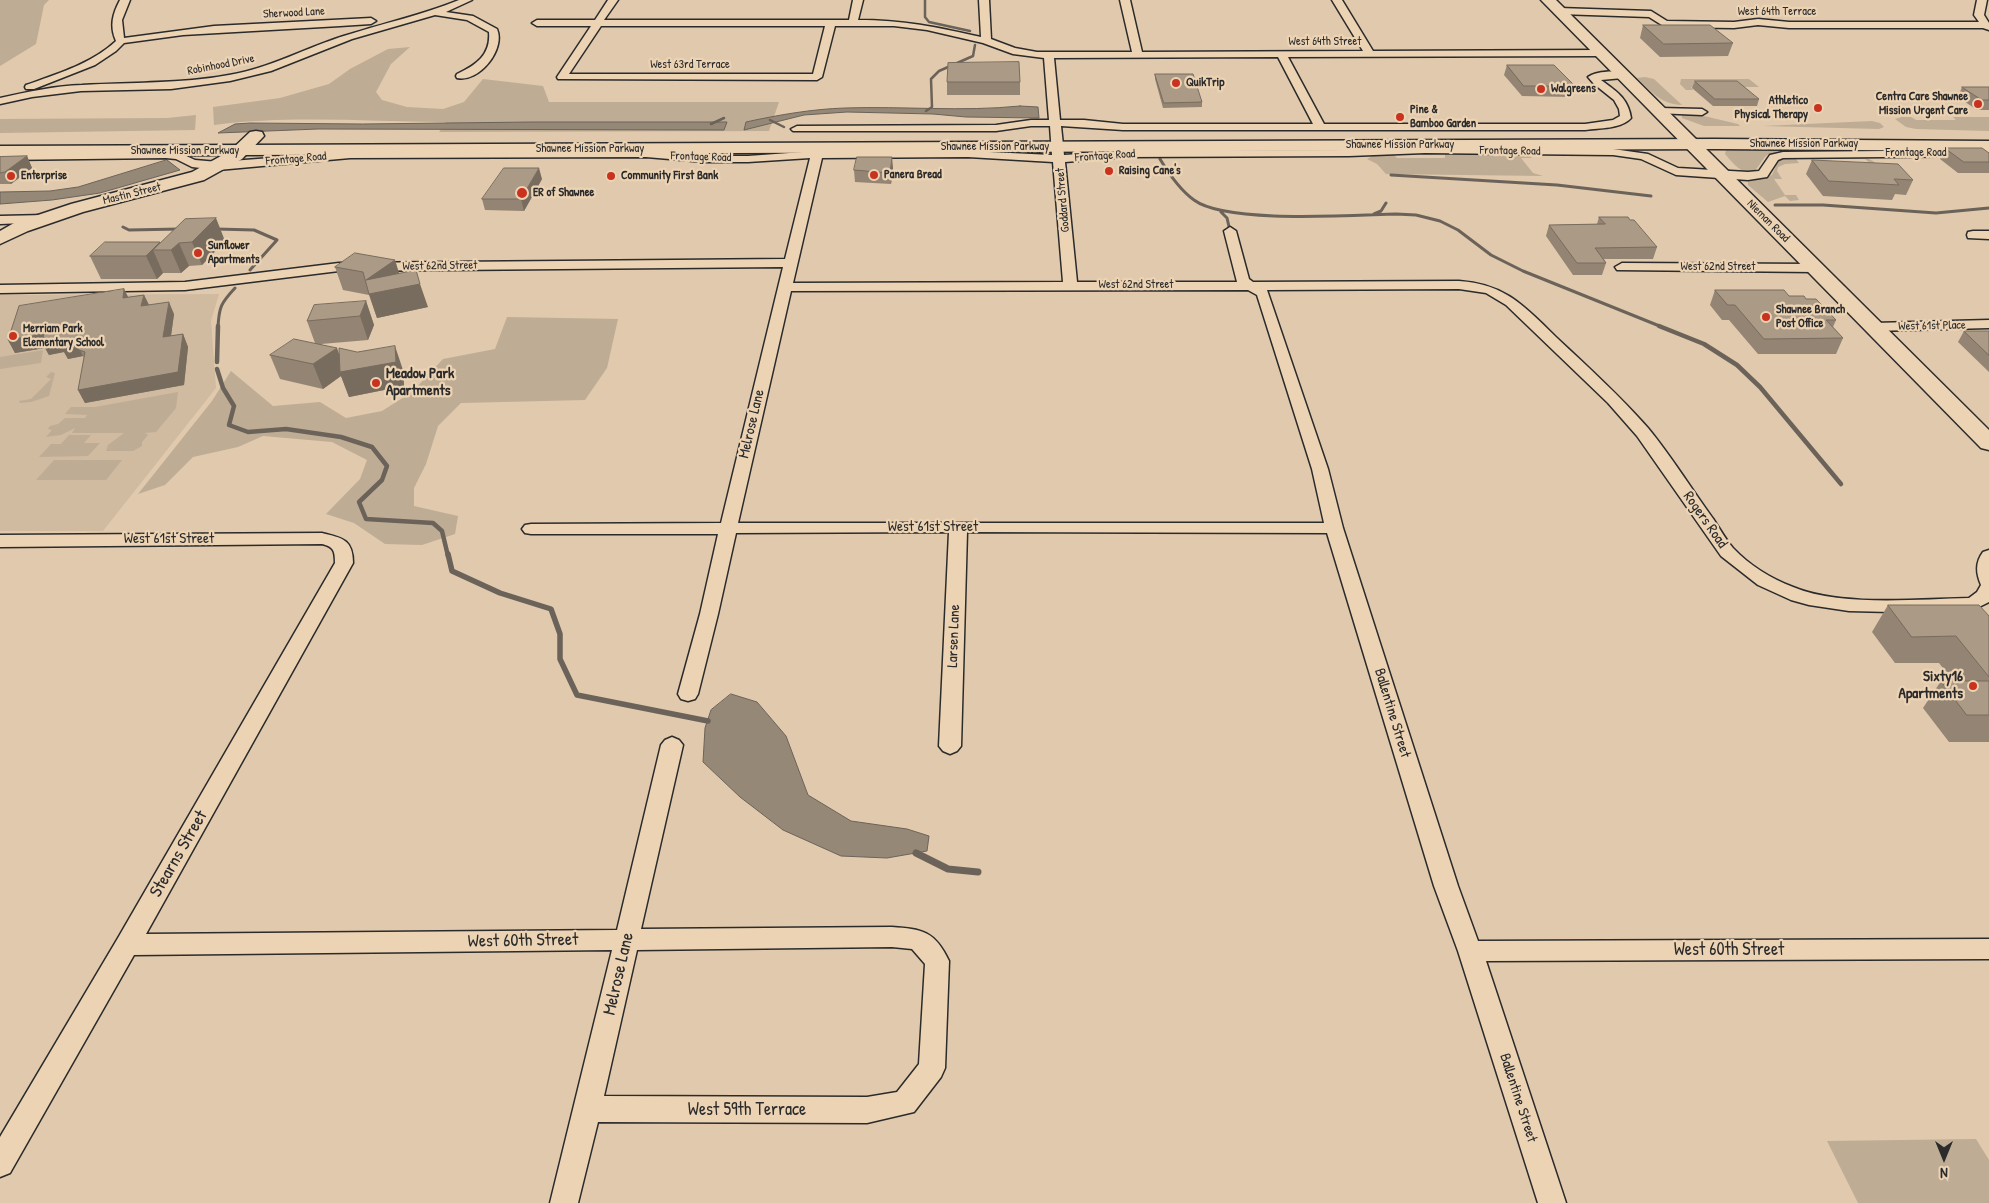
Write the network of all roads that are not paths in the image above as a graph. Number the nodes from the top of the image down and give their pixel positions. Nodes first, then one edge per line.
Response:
1 (125, 0) edge
2 (467, 0) edge
3 (613, 0) edge
4 (858, 0) edge
5 (984, 0) edge
6 (1125, 0) edge
7 (1336, 0) edge
8 (1548, 0) edge
9 (1982, 0) edge
10 (1561, 13) junction
11 (428, 14) junction
12 (358, 22) junction
13 (831, 22) junction
14 (853, 22) junction
15 (537, 23) dead end
16 (598, 23) junction
17 (1987, 26) edge
18 (365, 32) junction
19 (121, 41) junction
20 (986, 41) junction
21 (1601, 53) junction
22 (1370, 54) junction
23 (1282, 55) junction
24 (1049, 56) junction
25 (1138, 56) junction
26 (74, 70) junction
27 (1623, 75) junction
28 (462, 76) dead end
29 (104, 87) junction
30 (0, 99) edge
31 (1660, 110) junction
32 (1702, 112) dead end
33 (1320, 126) junction
34 (779, 132) junction
35 (1989, 133) edge
36 (831, 134) junction
37 (256, 136) junction
38 (0, 138) edge
39 (1687, 138) junction
40 (1058, 141) junction
41 (1989, 146) edge
42 (732, 147) junction
43 (1866, 149) junction
44 (241, 150) junction
45 (0, 151) edge
46 (1989, 153) edge
47 (817, 154) junction
48 (0, 157) edge
49 (218, 166) junction
50 (1722, 174) junction
51 (45, 219) junction
52 (0, 220) edge
53 (1230, 231) dead end
54 (1974, 235) dead end
55 (1989, 236) edge
56 (0, 238) edge
57 (790, 263) junction
58 (1622, 267) dead end
59 (1814, 268) junction
60 (1070, 285) junction
61 (1251, 285) junction
62 (785, 287) junction
63 (1486, 288) joint
64 (0, 289) edge
65 (1989, 324) edge
66 (1874, 327) junction
67 (1989, 442) edge
68 (958, 526) junction
69 (728, 528) junction
70 (1334, 528) junction
71 (531, 529) dead end
72 (0, 541) edge
73 (337, 542) joint
74 (1989, 556) edge
75 (1989, 586) edge
76 (688, 694) dead end
77 (672, 745) dead end
78 (950, 746) dead end
79 (627, 940) junction
80 (127, 945) junction
81 (1989, 948) edge
82 (1470, 951) junction
83 (905, 1103) joint
84 (588, 1109) junction
85 (0, 1164) edge
86 (564, 1203) edge
87 (1552, 1203) edge

1 - 19 street
2 - 11 street, Robinhood Drive
3 - 16 street
4 - 14 street
5 - 20 street
6 - 25 street
7 - 22 street
8 - 10 main road, Nieman Road
9 - 17 street
10 - 17 street, West 64th Terrace
10 - 21 main road, Nieman Road
11 - 12 street, Sherwood Lane
11 - 18 street, Robinhood Drive
11 - 28 street, Sherwood Lane
12 - 18 street
12 - 19 street, Sherwood Lane
13 - 14 street
13 - 16 street
13 - 16 street, West 63rd Terrace
14 - 20 street
15 - 16 street
18 - 29 street, Robinhood Drive
19 - 26 street, Robinhood Drive
20 - 24 street
21 - 22 street, West 64th Street
21 - 27 main road, Nieman Road
22 - 23 street, West 64th Street
23 - 25 street, West 64th Street
23 - 33 street
24 - 25 street, West 64th Street
24 - 40 street, Goddard Street
26 - 29 street
26 - 30 street, Robinhood Drive
27 - 31 main road, Nieman Road
27 - 33 street, Frontage Road
29 - 30 street, Robinhood Drive
31 - 32 street
31 - 39 main road, Nieman Road
33 - 40 street, Frontage Road
34 - 36 main road, Shawnee Mission Parkway
34 - 40 street, Frontage Road
34 - 42 main road, Shawnee Mission Parkway
35 - 39 main road, Shawnee Mission Parkway
36 - 40 main road, Shawnee Mission Parkway
36 - 42 main road
37 - 38 main road, Shawnee Mission Parkway
37 - 42 main road, Shawnee Mission Parkway
37 - 44 main road, Mastin Street
39 - 40 main road, Shawnee Mission Parkway
39 - 43 main road, Shawnee Mission Parkway
39 - 50 main road, Nieman Road
40 - 42 main road, Shawnee Mission Parkway
40 - 47 street, Frontage Road
40 - 50 street, Frontage Road
40 - 60 street, Goddard Street
41 - 43 main road, Shawnee Mission Parkway
42 - 44 main road, Shawnee Mission Parkway
42 - 47 street, Frontage Road
42 - 49 street, Frontage Road
43 - 46 street, Frontage Road
43 - 50 street, Frontage Road
44 - 45 main road, Shawnee Mission Parkway
44 - 49 main road, Mastin Street
47 - 57 street, Melrose Lane
48 - 49 street, Frontage Road
49 - 51 main road, Mastin Street
50 - 59 main road, Nieman Road
51 - 52 street
51 - 56 main road, Mastin Street
53 - 61 street, Ballentine Street
54 - 55 street
57 - 62 street, Melrose Lane
57 - 64 street, West 62nd Street
58 - 59 street, West 62nd Street
59 - 66 main road, Nieman Road
60 - 61 street, West 62nd Street
60 - 62 street, West 62nd Street
61 - 63 street, West 62nd Street
61 - 70 street, Ballentine Street
62 - 69 street, Melrose Lane
63 - 75 street, Rogers Road
65 - 66 street, West 61st Place
66 - 67 main road, Nieman Road
68 - 69 street, West 61st Street
68 - 70 street, West 61st Street
68 - 78 street, Larsen Lane
69 - 71 street, West 61st Street
69 - 76 street, Melrose Lane
70 - 82 street, Ballentine Street
72 - 73 street, West 61st Street
73 - 80 street, Stearns Street
74 - 75 street, Rogers Road
77 - 79 street, Melrose Lane
79 - 80 street, West 60th Street
79 - 83 street, West 60th Street
79 - 84 street, Melrose Lane
80 - 85 street, Stearns Street
81 - 82 street, West 60th Street
82 - 87 street, Ballentine Street
83 - 84 street, West 59th Terrace
84 - 86 street, Melrose Lane

